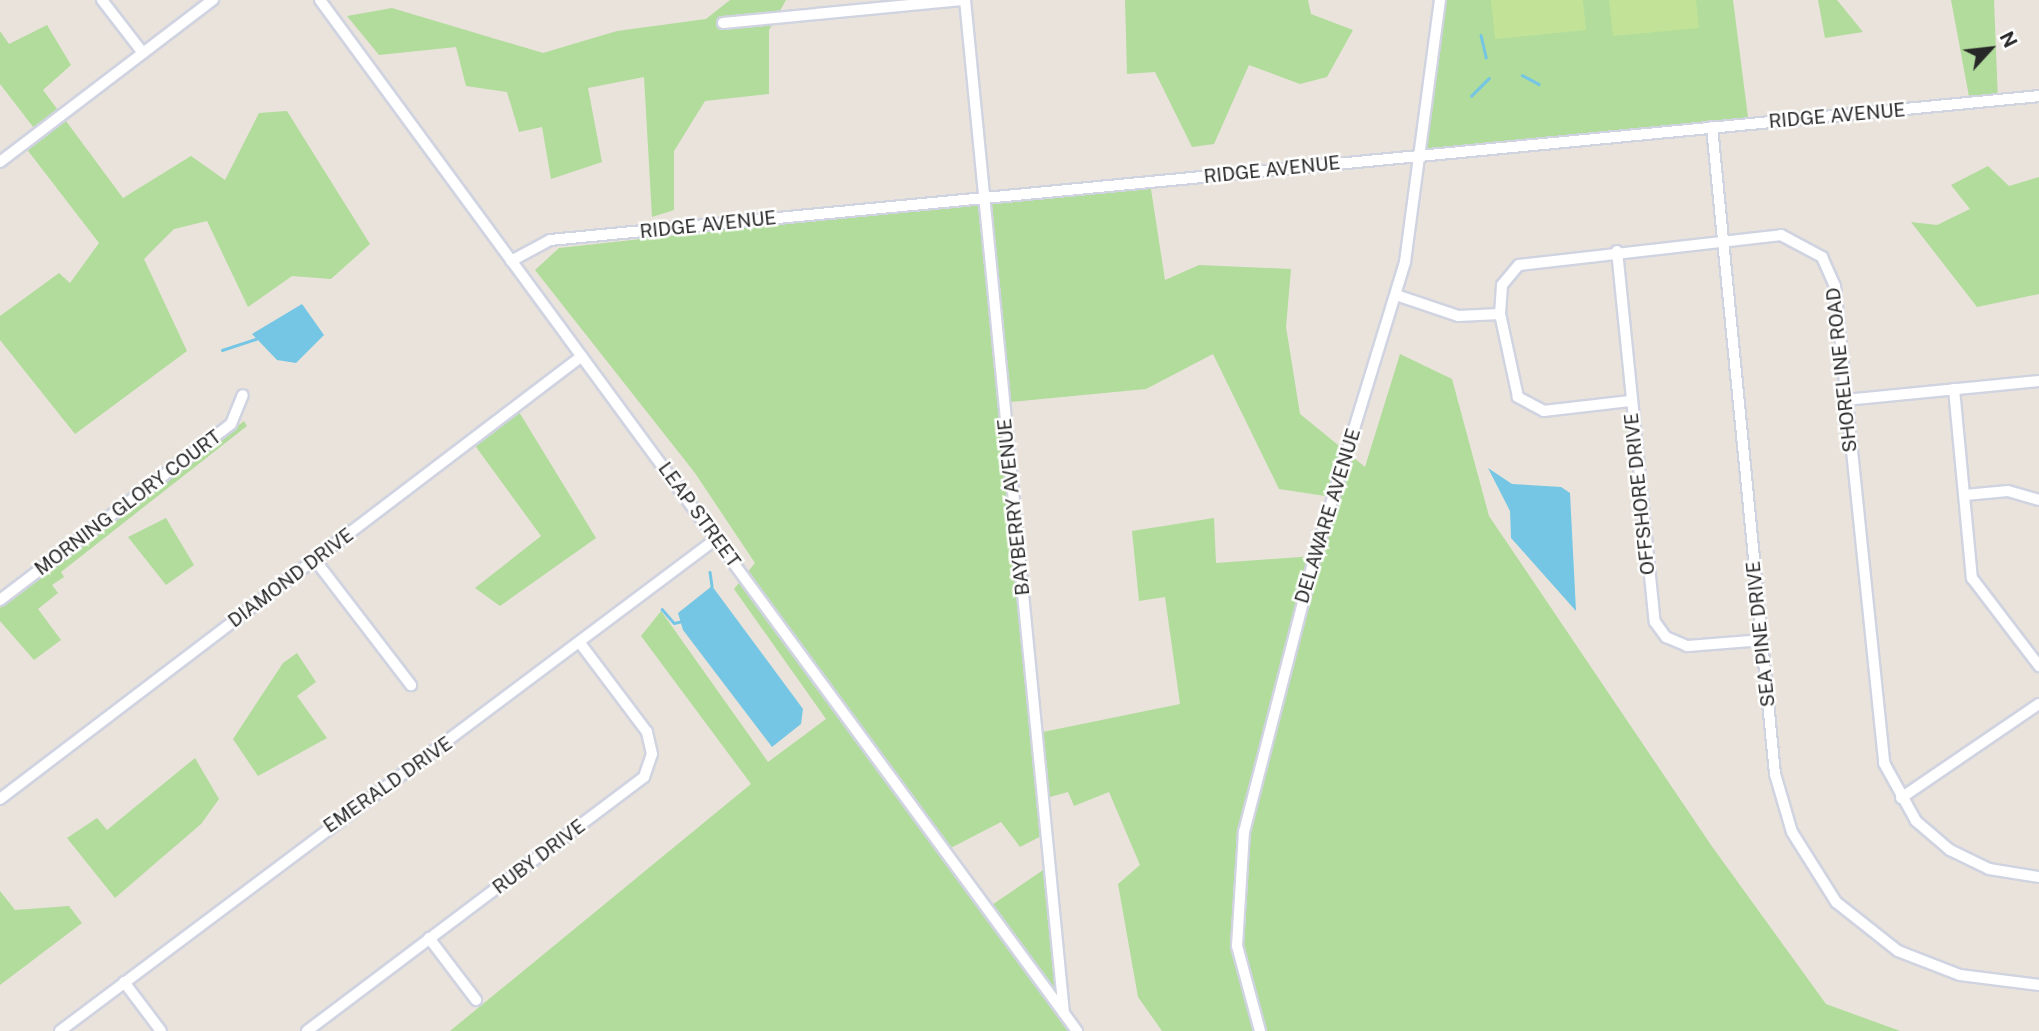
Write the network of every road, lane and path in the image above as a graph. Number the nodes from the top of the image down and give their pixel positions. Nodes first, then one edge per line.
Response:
1 (102, 0) edge
2 (213, 0) edge
3 (320, 0) edge
4 (963, 0) edge
5 (1440, 0) edge
6 (723, 23) dead end
7 (143, 54) junction
8 (2039, 96) edge
9 (1712, 127) junction
10 (1422, 155) junction
11 (0, 162) edge
12 (984, 198) junction
13 (1723, 240) junction
14 (1617, 251) junction
15 (511, 261) junction
16 (1396, 295) junction
17 (1500, 314) junction
18 (582, 356) junction
19 (2039, 381) edge
20 (1954, 389) junction
21 (243, 396) dead end
22 (1845, 400) junction
23 (1630, 401) junction
24 (1965, 495) junction
25 (2039, 500) edge
26 (716, 539) junction
27 (315, 559) junction
28 (0, 600) edge
29 (1761, 640) junction
30 (580, 643) junction
31 (2039, 666) edge
32 (411, 685) dead end
33 (2039, 704) edge
34 (1901, 798) junction
35 (0, 799) edge
36 (2039, 877) edge
37 (429, 938) junction
38 (124, 982) junction
39 (2039, 985) edge
40 (476, 1000) dead end
41 (1065, 1014) junction
42 (60, 1031) edge
43 (161, 1031) edge
44 (307, 1031) edge
45 (1077, 1031) edge
46 (1260, 1031) edge

1 - 7 street
2 - 7 street
3 - 15 street, LEAP STREET
4 - 6 street
4 - 12 street, BAYBERRY AVENUE
5 - 10 street, DELAWARE AVENUE
7 - 11 street
8 - 9 street, RIDGE AVENUE
9 - 10 street, RIDGE AVENUE
9 - 13 street, SEA PINE DRIVE
10 - 12 street, RIDGE AVENUE
10 - 16 street, DELAWARE AVENUE
12 - 15 street, RIDGE AVENUE
12 - 41 street, BAYBERRY AVENUE
13 - 14 street, SHORELINE ROAD
13 - 22 street, SHORELINE ROAD
13 - 29 street, SEA PINE DRIVE
14 - 17 street, SHORELINE ROAD
14 - 23 street, OFFSHORE DRIVE
15 - 18 street, LEAP STREET
16 - 17 street
16 - 46 street, DELAWARE AVENUE
17 - 23 street, SHORELINE ROAD
18 - 26 street, LEAP STREET
18 - 27 street, DIAMOND DRIVE
19 - 20 street
20 - 22 street
20 - 24 street
21 - 28 street, MORNING GLORY COURT
22 - 34 street, SHORELINE ROAD
23 - 29 street, OFFSHORE DRIVE
24 - 25 street
24 - 31 street
26 - 30 street, EMERALD DRIVE
26 - 41 street, LEAP STREET
27 - 32 street
27 - 35 street, DIAMOND DRIVE
29 - 39 street, SEA PINE DRIVE
30 - 37 street, RUBY DRIVE
30 - 38 street, EMERALD DRIVE
33 - 34 street
34 - 36 street, SHORELINE ROAD
37 - 40 street
37 - 44 street, RUBY DRIVE
38 - 42 street, EMERALD DRIVE
38 - 43 street
41 - 45 street, LEAP STREET

